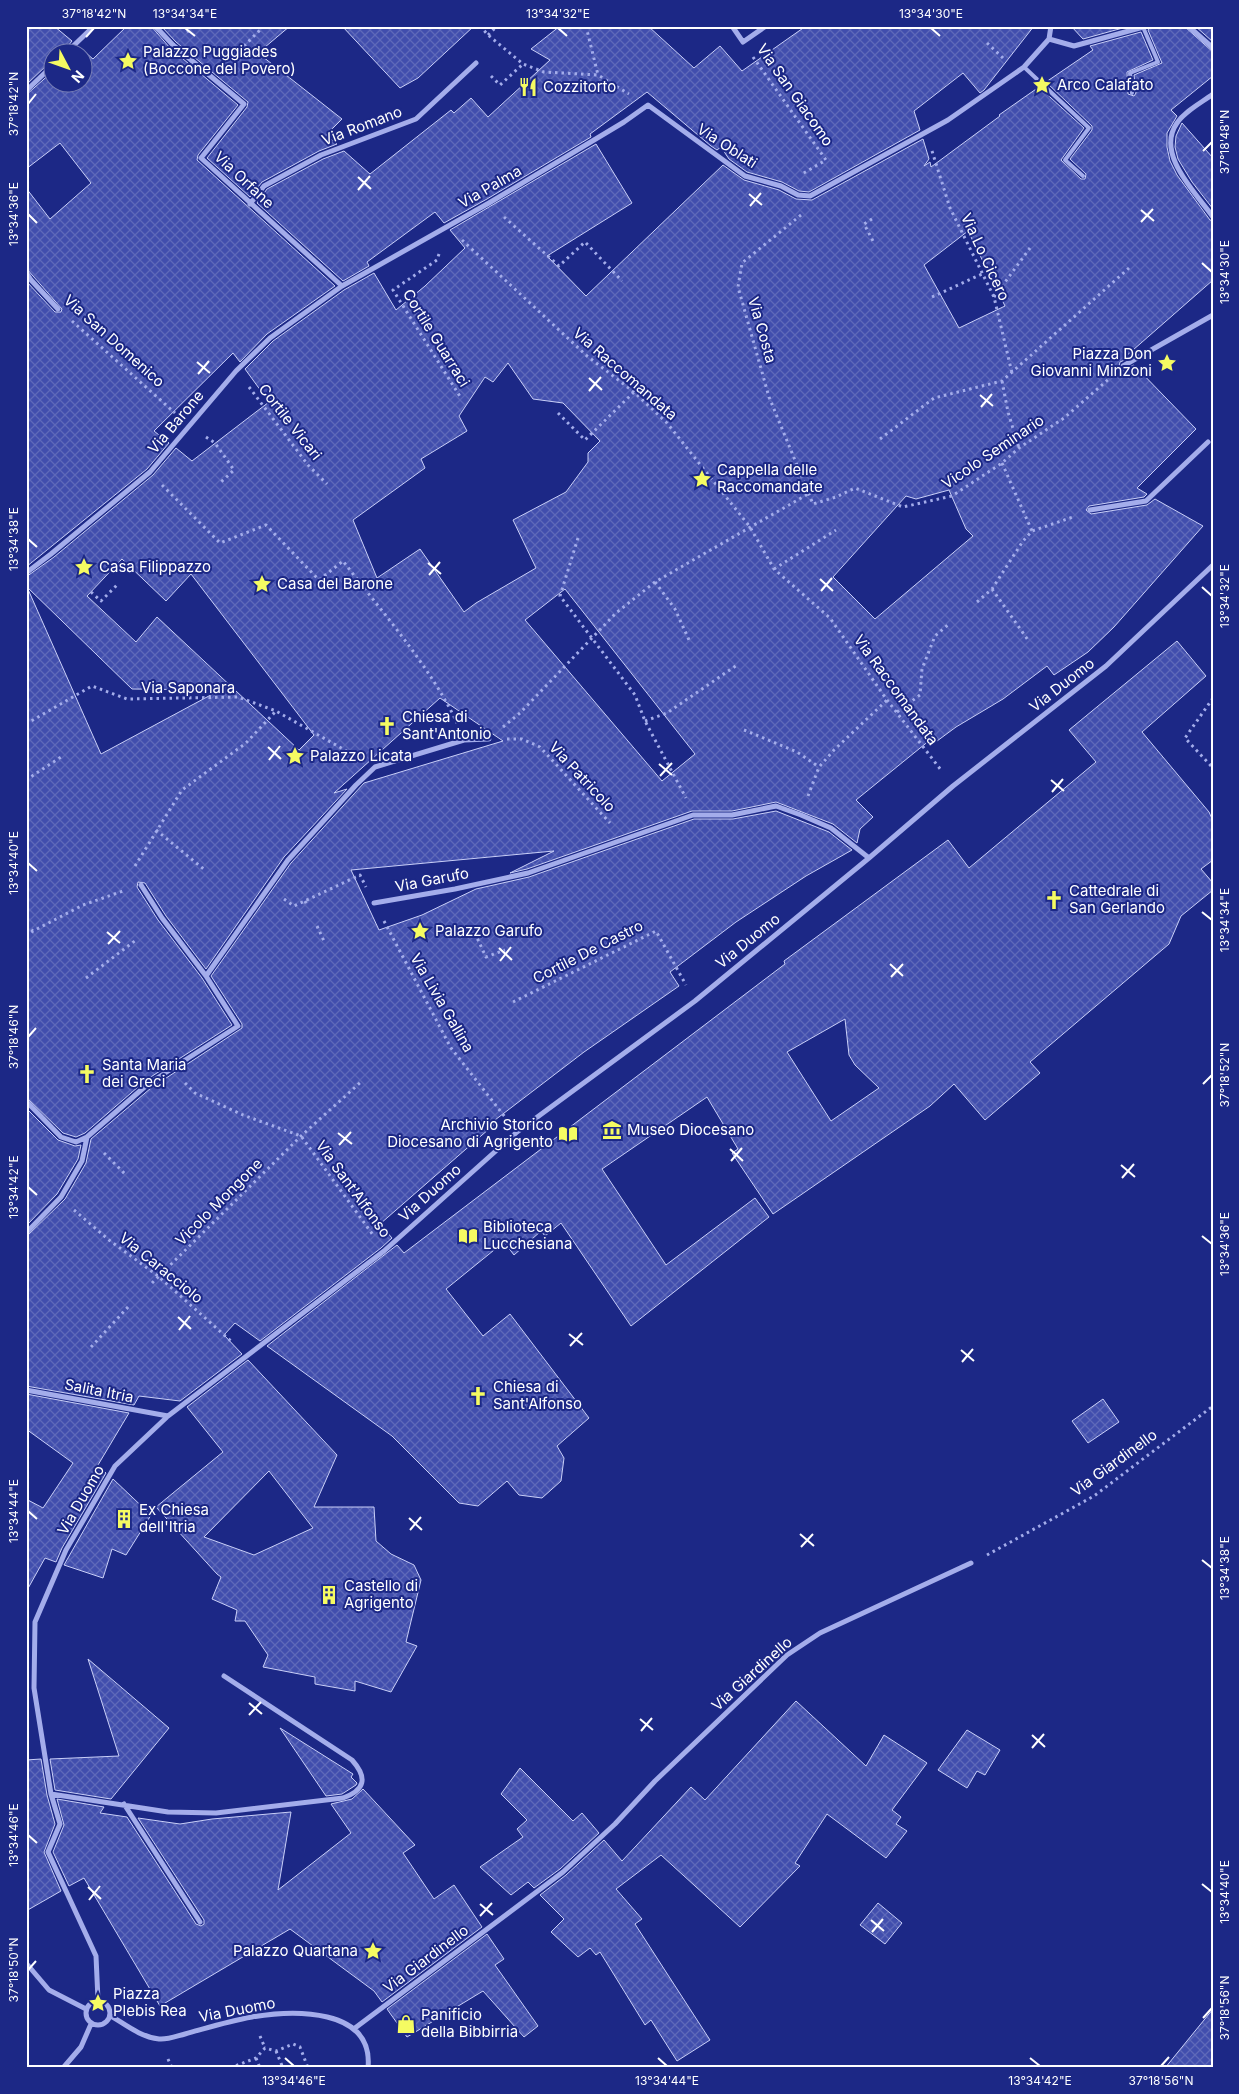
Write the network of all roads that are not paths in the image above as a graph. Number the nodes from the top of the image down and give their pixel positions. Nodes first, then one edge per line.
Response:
1 (94, 26) edge
2 (155, 26) edge
3 (732, 26) edge
4 (766, 26) edge
5 (1051, 26) edge
6 (1188, 26) edge
7 (1145, 27) edge
8 (1049, 39) junction
9 (77, 42) edge
10 (1213, 48) edge
11 (476, 63) road end
12 (1024, 67) junction
13 (42, 76) edge
14 (26, 91) edge
15 (1132, 93) dead end
16 (1213, 94) edge
17 (648, 105) joint
18 (1083, 176) dead end
19 (250, 204) junction
20 (1213, 217) edge
21 (26, 272) edge
22 (342, 286) junction
23 (58, 309) road end
24 (1213, 314) edge
25 (1123, 366) road end
26 (1208, 442) dead end
27 (1090, 510) road end
28 (1213, 565) edge
29 (26, 572) edge
30 (489, 739) road end
31 (869, 858) junction
32 (141, 885) road end
33 (374, 903) road end
34 (206, 976) junction
35 (26, 1101) edge
36 (88, 1137) junction
37 (26, 1233) edge
38 (26, 1390) edge
39 (168, 1416) junction
40 (971, 1564) road end
41 (224, 1676) dead end
42 (51, 1794) junction
43 (124, 1804) junction
44 (200, 1922) dead end
45 (26, 1963) edge
46 (98, 2000) junction
47 (86, 2009) junction
48 (111, 2016) junction
49 (91, 2024) junction
50 (355, 2028) junction
51 (62, 2068) edge
52 (368, 2068) edge

1 - 9 street
2 - 19 street, Via Orfane
3 - 4 street, Via San Giacomo
5 - 8 street
6 - 10 street
7 - 8 street
7 - 15 lane
8 - 12 street
11 - 19 street, Via Romano
12 - 17 street, Via Oblati
12 - 18 lane
13 - 14 street
16 - 20 street
17 - 22 street, Via Palma
19 - 22 street, Via Orfane
21 - 23 street, Via San Domenico
22 - 29 street, Via Barone
24 - 25 street
26 - 27 street
28 - 31 street, Via Duomo
30 - 34 street
31 - 33 street, Via Garufo
31 - 39 street, Via Duomo
32 - 34 street
34 - 36 street
35 - 36 street
36 - 37 street
38 - 39 street, Salita Itria
39 - 42 street, Via Duomo
40 - 50 street, Via Giardinello
41 - 43 street
42 - 43 street
42 - 46 street, Via Duomo
43 - 44 street
45 - 47 street
46 - 47 street
46 - 48 street
47 - 49 street
48 - 49 street
48 - 50 street, Via Duomo
49 - 51 street
50 - 52 street

